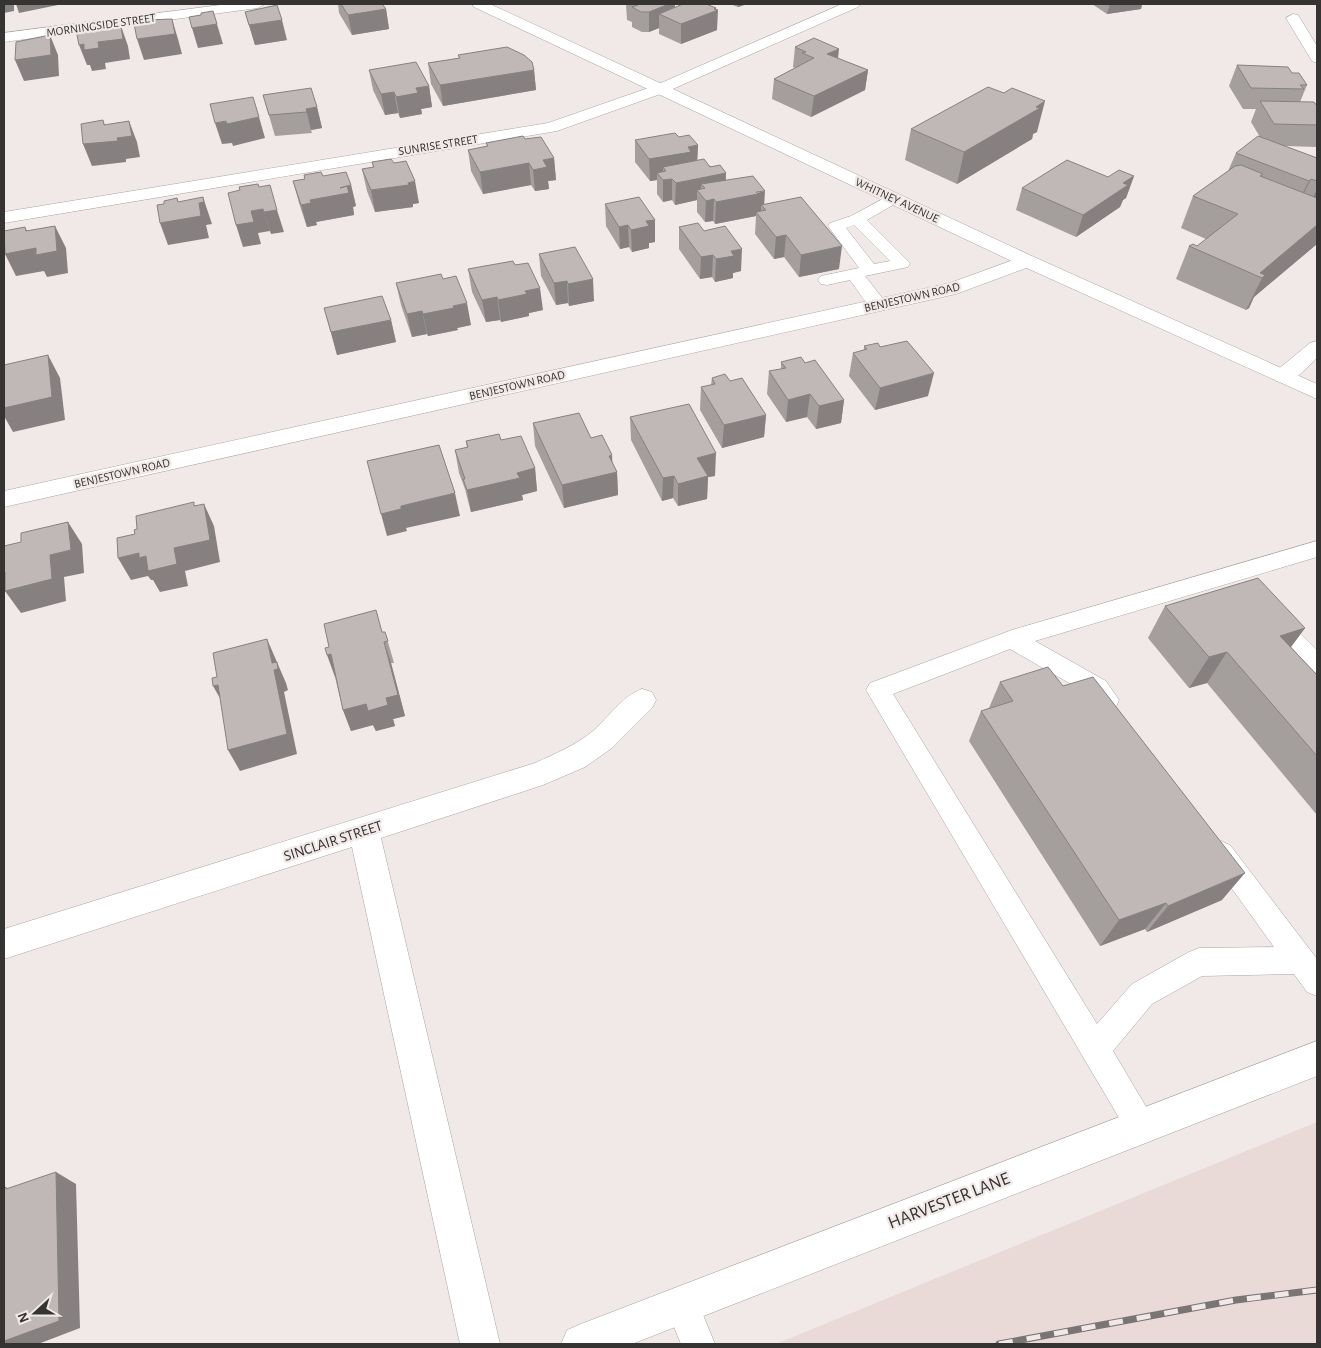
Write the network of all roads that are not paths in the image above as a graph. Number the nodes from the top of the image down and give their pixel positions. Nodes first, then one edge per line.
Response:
1 (258, 4) edge
2 (479, 4) edge
3 (853, 4) edge
4 (1293, 18) dead end
5 (4, 38) edge
6 (1317, 58) edge
7 (660, 88) junction
8 (894, 198) junction
9 (4, 218) edge
10 (857, 220) junction
11 (1027, 261) junction
12 (862, 272) junction
13 (827, 280) dead end
14 (878, 304) junction
15 (1317, 347) edge
16 (1284, 376) junction
17 (1317, 392) edge
18 (4, 499) edge
19 (1317, 549) edge
20 (1227, 574) junction
21 (1012, 639) junction
22 (1317, 664) edge
23 (642, 700) dead end
24 (1122, 720) edge
25 (364, 831) junction
26 (1206, 832) edge
27 (4, 944) edge
28 (1309, 971) edge
29 (1095, 1049) junction
30 (1317, 1058) edge
31 (1142, 1126) junction
32 (682, 1305) junction
33 (480, 1344) edge
34 (581, 1344) edge
35 (698, 1344) edge

1 - 5 street, MORNINGSIDE STREET
2 - 7 street, WHITNEY AVENUE
3 - 7 street, SUNRISE STREET
4 - 6 street
7 - 8 street, WHITNEY AVENUE
7 - 9 street, SUNRISE STREET
8 - 10 lane
8 - 11 street, WHITNEY AVENUE
10 - 12 lane
10 - 12 lane
11 - 14 street, BENJESTOWN ROAD
11 - 16 street, WHITNEY AVENUE
12 - 13 lane
12 - 14 lane
14 - 18 street, BENJESTOWN ROAD
15 - 16 street
16 - 17 street, WHITNEY AVENUE
19 - 20 lane
20 - 21 lane
20 - 22 lane
21 - 24 lane
21 - 29 lane
23 - 25 street, SINCLAIR STREET
25 - 27 street, SINCLAIR STREET
25 - 33 street
26 - 28 lane
28 - 29 lane
29 - 31 lane
30 - 31 street, HARVESTER LANE
31 - 32 street, HARVESTER LANE
32 - 34 street, HARVESTER LANE
32 - 35 lane

